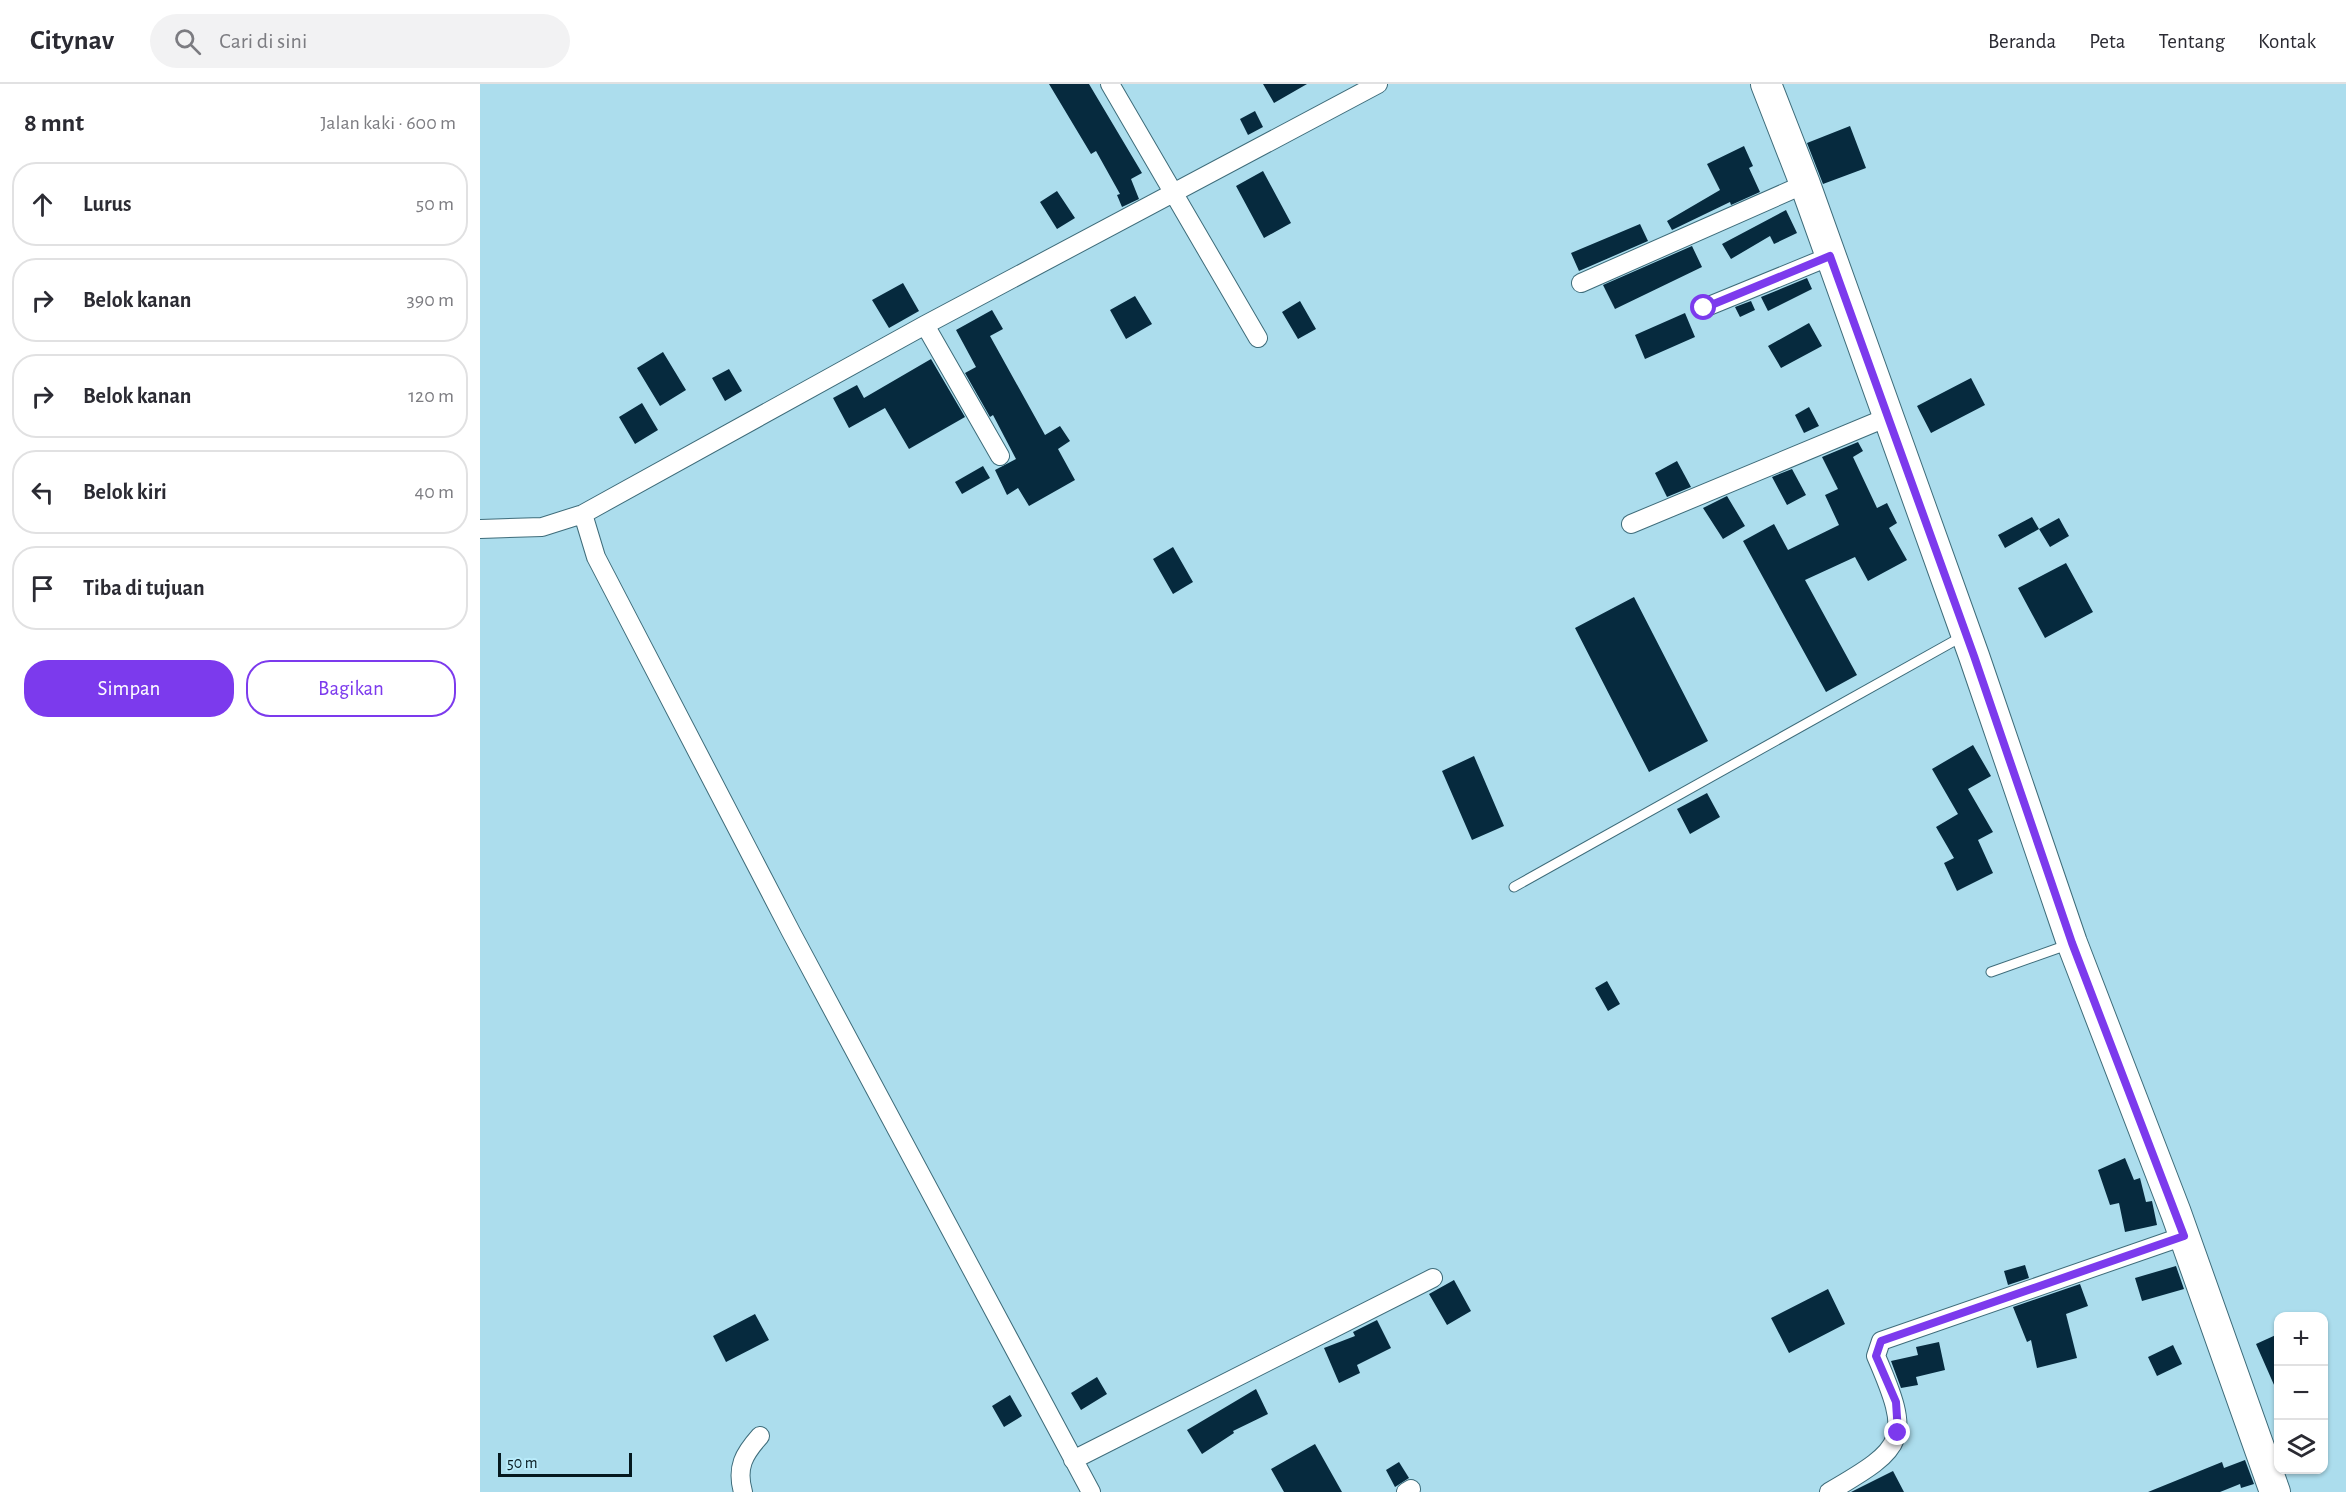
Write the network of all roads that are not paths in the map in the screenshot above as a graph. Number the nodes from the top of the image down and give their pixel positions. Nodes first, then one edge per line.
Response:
1 (1110, 84) edge
2 (1378, 84) edge
3 (1766, 84) edge
4 (1805, 184) junction
5 (1173, 193) junction
6 (1830, 256) junction
7 (1581, 283) dead end
8 (1704, 308) dead end
9 (925, 325) junction
10 (1258, 338) dead end
11 (1888, 417) junction
12 (1000, 456) dead end
13 (583, 514) junction
14 (1632, 524) dead end
15 (480, 529) edge
16 (1965, 635) junction
17 (1514, 887) dead end
18 (2072, 943) junction
19 (1991, 972) dead end
20 (2184, 1236) junction
21 (1433, 1278) dead end
22 (760, 1436) dead end
23 (1073, 1460) junction
24 (744, 1492) edge
25 (1091, 1492) edge
26 (1829, 1492) edge
27 (2275, 1492) edge

1 - 5 street
2 - 5 street
3 - 4 main road
4 - 6 main road
4 - 7 street
5 - 9 street
5 - 10 street
6 - 8 street
6 - 11 main road
9 - 12 street
9 - 13 street
11 - 14 street
11 - 16 main road
13 - 15 street
13 - 23 street
16 - 17 lane
16 - 18 main road
18 - 19 lane
18 - 20 main road
20 - 26 street
20 - 27 main road
21 - 23 street
22 - 24 street
23 - 25 street

